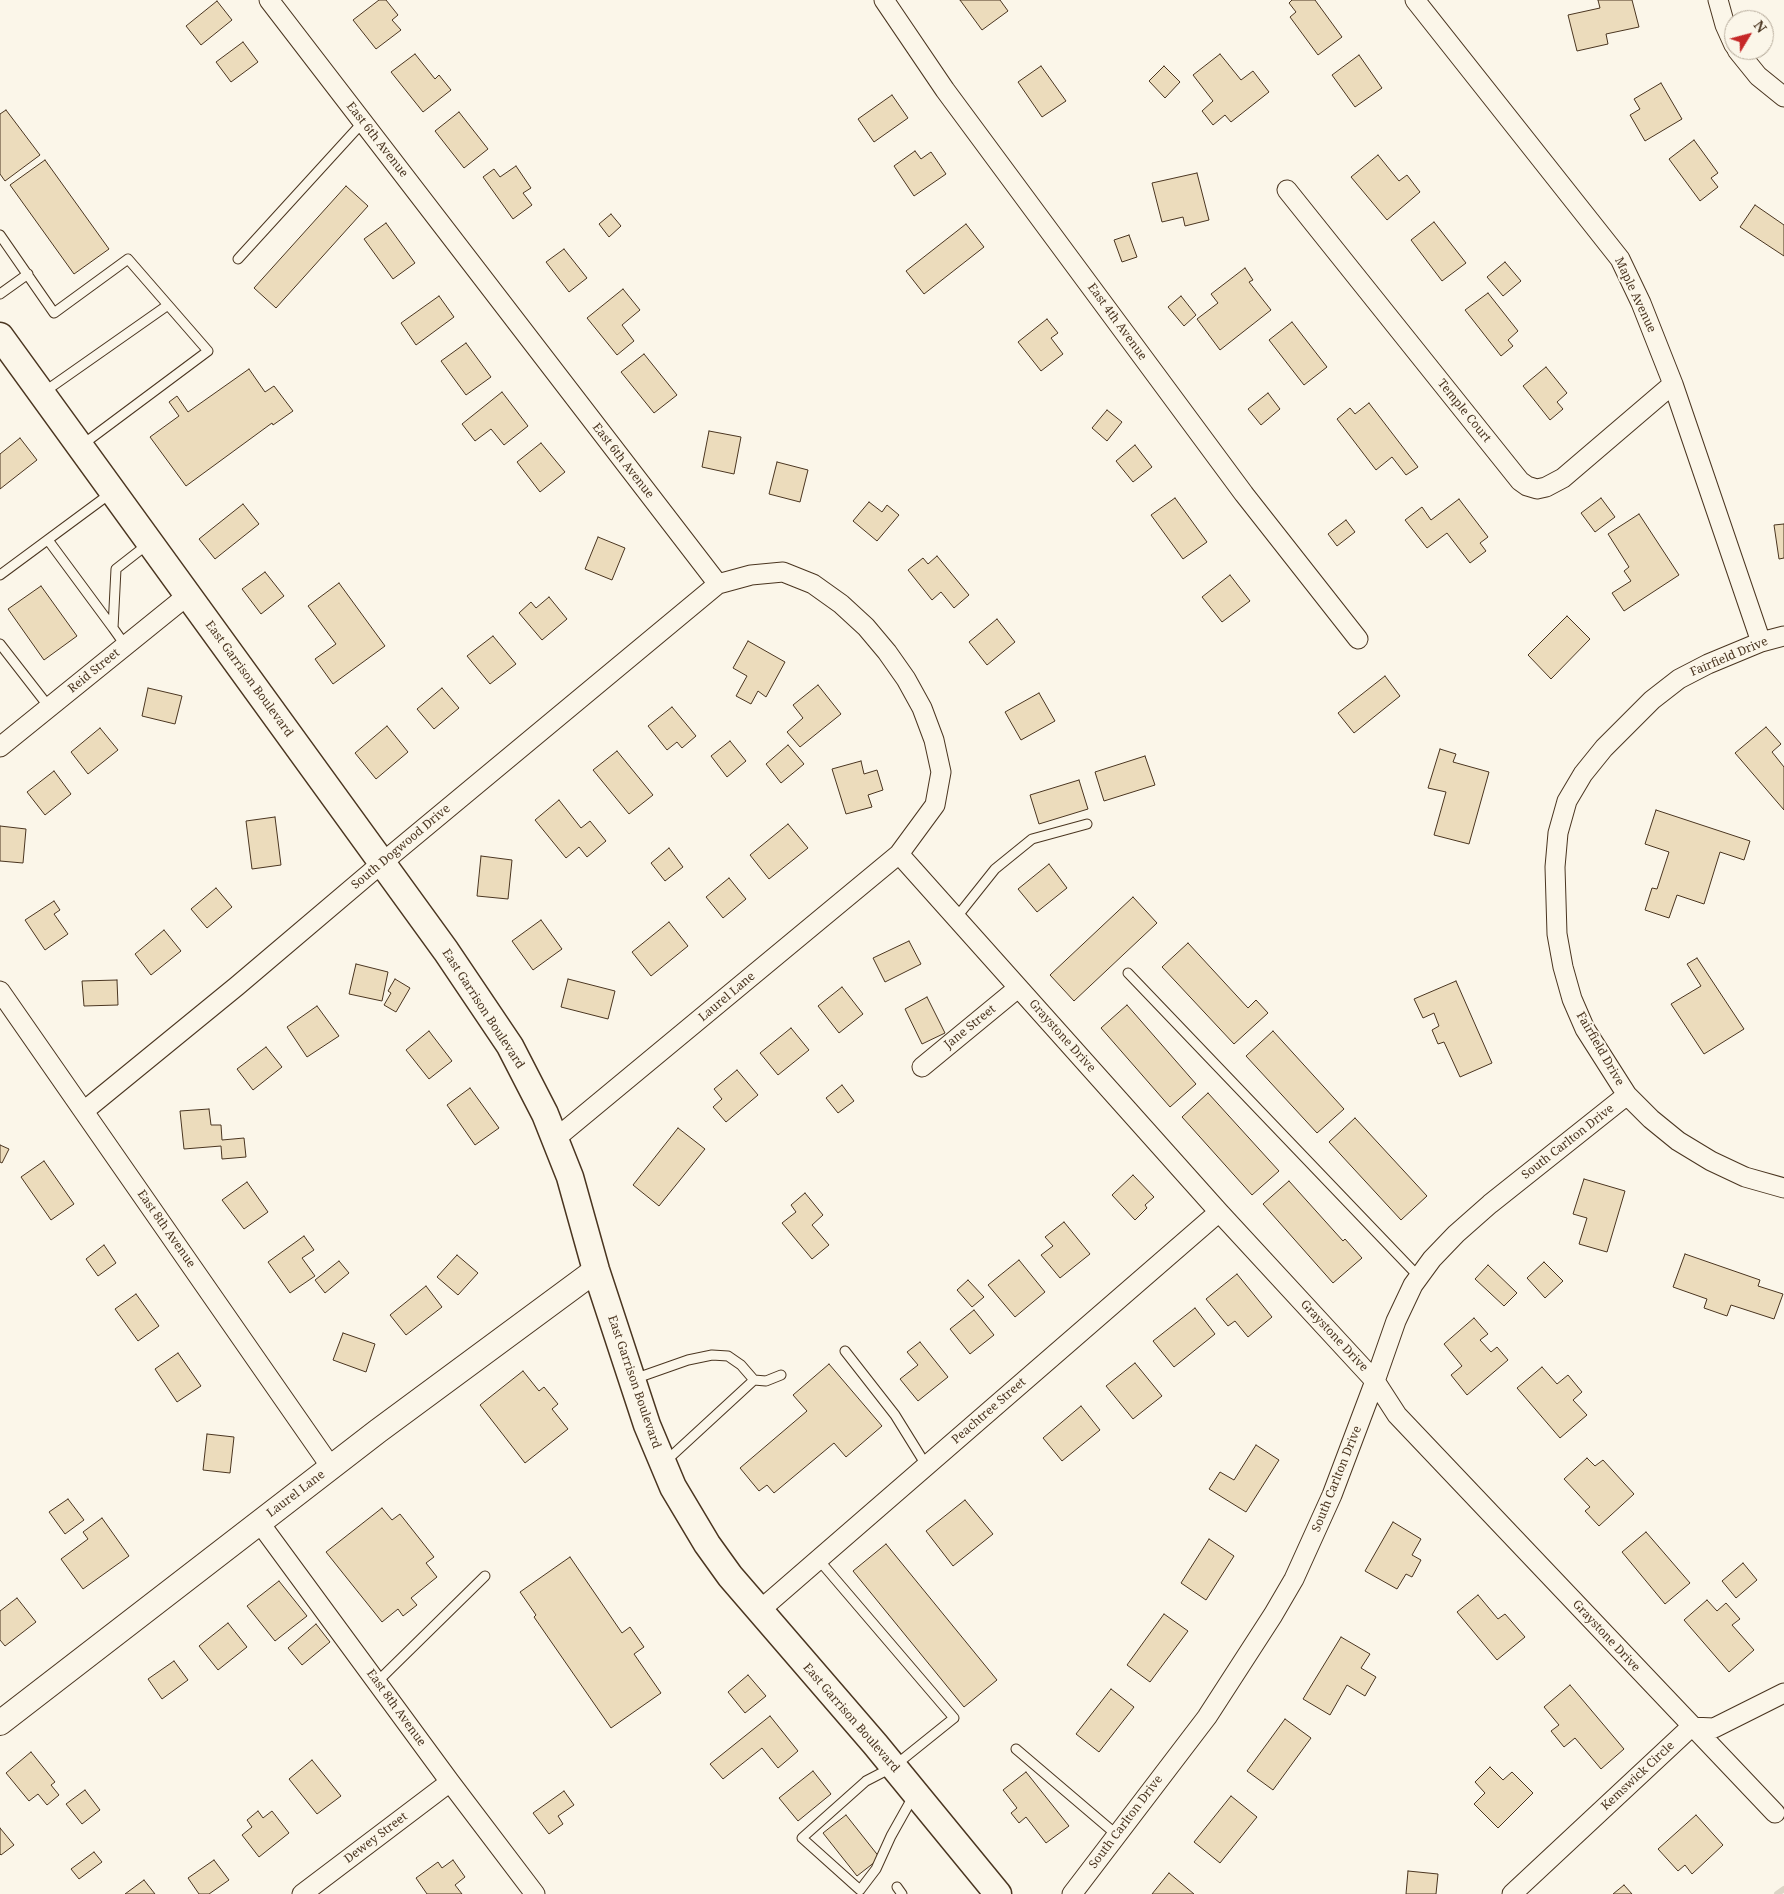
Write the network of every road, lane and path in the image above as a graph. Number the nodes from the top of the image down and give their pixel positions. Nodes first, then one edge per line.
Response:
1 (269, 0) edge
2 (884, 0) edge
3 (1415, 0) edge
4 (1718, 0) edge
5 (1724, 21) edge
6 (1745, 60) edge
7 (1784, 96) edge
8 (363, 122) junction
9 (1288, 190) dead end
10 (0, 235) edge
11 (238, 259) dead end
12 (28, 274) junction
13 (0, 294) edge
14 (168, 305) junction
15 (0, 336) edge
16 (1673, 384) junction
17 (42, 394) junction
18 (80, 446) junction
19 (113, 491) junction
20 (48, 540) junction
21 (150, 542) junction
22 (0, 576) edge
23 (718, 584) junction
24 (188, 595) junction
25 (113, 628) junction
26 (1784, 636) edge
27 (1358, 639) dead end
28 (1762, 642) junction
29 (0, 644) edge
30 (125, 645) junction
31 (49, 707) junction
32 (0, 747) edge
33 (1087, 824) dead end
34 (899, 854) junction
35 (382, 862) junction
36 (956, 918) junction
37 (1128, 973) dead end
38 (1018, 988) junction
39 (3, 1001) edge
40 (922, 1067) dead end
41 (1627, 1095) junction
42 (84, 1111) junction
43 (555, 1139) junction
44 (1784, 1188) edge
45 (1219, 1212) junction
46 (596, 1270) junction
47 (1420, 1277) junction
48 (845, 1351) dead end
49 (781, 1375) dead end
50 (631, 1380) junction
51 (754, 1380) junction
52 (1375, 1381) junction
53 (663, 1463) junction
54 (926, 1465) junction
55 (331, 1467) junction
56 (259, 1522) junction
57 (818, 1559) junction
58 (485, 1576) dead end
59 (758, 1611) junction
60 (377, 1682) junction
61 (1784, 1693) edge
62 (0, 1723) edge
63 (1691, 1726) junction
64 (1016, 1749) dead end
65 (893, 1767) junction
66 (450, 1782) junction
67 (915, 1793) junction
68 (1775, 1813) dead end
69 (1117, 1834) junction
70 (302, 1894) edge
71 (535, 1894) edge
72 (998, 1894) edge
73 (1072, 1894) edge
74 (1512, 1894) edge

1 - 8 street, East 6th Avenue
2 - 27 street, East 4th Avenue
3 - 16 street, Maple Avenue
4 - 5 street
6 - 7 street
8 - 11 lane
8 - 23 street, East 6th Avenue
9 - 16 street, Temple Court
10 - 12 lane
12 - 13 lane
12 - 14 lane
14 - 17 lane
14 - 18 lane
15 - 17 main road, East Garrison Boulevard
16 - 28 street, Maple Avenue
17 - 18 main road, East Garrison Boulevard
18 - 19 main road, East Garrison Boulevard
19 - 20 lane
19 - 21 main road, East Garrison Boulevard
20 - 22 lane
20 - 25 lane
21 - 24 main road, East Garrison Boulevard
21 - 25 lane
23 - 34 street
23 - 35 street, South Dogwood Drive
24 - 30 street, Reid Street
24 - 35 main road, East Garrison Boulevard
25 - 30 lane
26 - 28 street, Fairfield Drive
28 - 41 street, Fairfield Drive
29 - 31 lane
30 - 31 street, Reid Street
31 - 32 street, Reid Street
33 - 36 lane
34 - 36 street, Graystone Drive
34 - 43 street, Laurel Lane
35 - 42 street, South Dogwood Drive
35 - 43 main road, East Garrison Boulevard
36 - 38 street, Graystone Drive
37 - 47 lane
38 - 40 street, Jane Street
38 - 45 street, Graystone Drive
39 - 42 street, East 8th Avenue
41 - 44 street, Fairfield Drive
41 - 47 street, South Carlton Drive
42 - 55 street, East 8th Avenue
43 - 46 main road, East Garrison Boulevard
45 - 52 street, Graystone Drive
45 - 54 street, Peachtree Street
46 - 50 main road, East Garrison Boulevard
46 - 55 street, Laurel Lane
47 - 52 street, South Carlton Drive
48 - 54 lane
49 - 51 lane
50 - 51 lane
50 - 53 main road, East Garrison Boulevard
51 - 53 lane
52 - 63 street, Graystone Drive
52 - 69 street, South Carlton Drive
53 - 59 main road, East Garrison Boulevard
54 - 57 street, Peachtree Street
55 - 56 street, Laurel Lane
56 - 60 street, East 8th Avenue
56 - 62 street, Laurel Lane
57 - 59 street, Peachtree Street
57 - 65 lane
58 - 60 lane
59 - 65 main road, East Garrison Boulevard
60 - 66 street, East 8th Avenue
61 - 63 street
63 - 68 street, Graystone Drive
63 - 74 street, Kemswick Circle
64 - 69 lane
65 - 67 main road, East Garrison Boulevard
65 - 67 lane
66 - 70 street, Dewey Street
66 - 71 street, East 8th Avenue
67 - 72 main road, East Garrison Boulevard
69 - 73 street, South Carlton Drive

